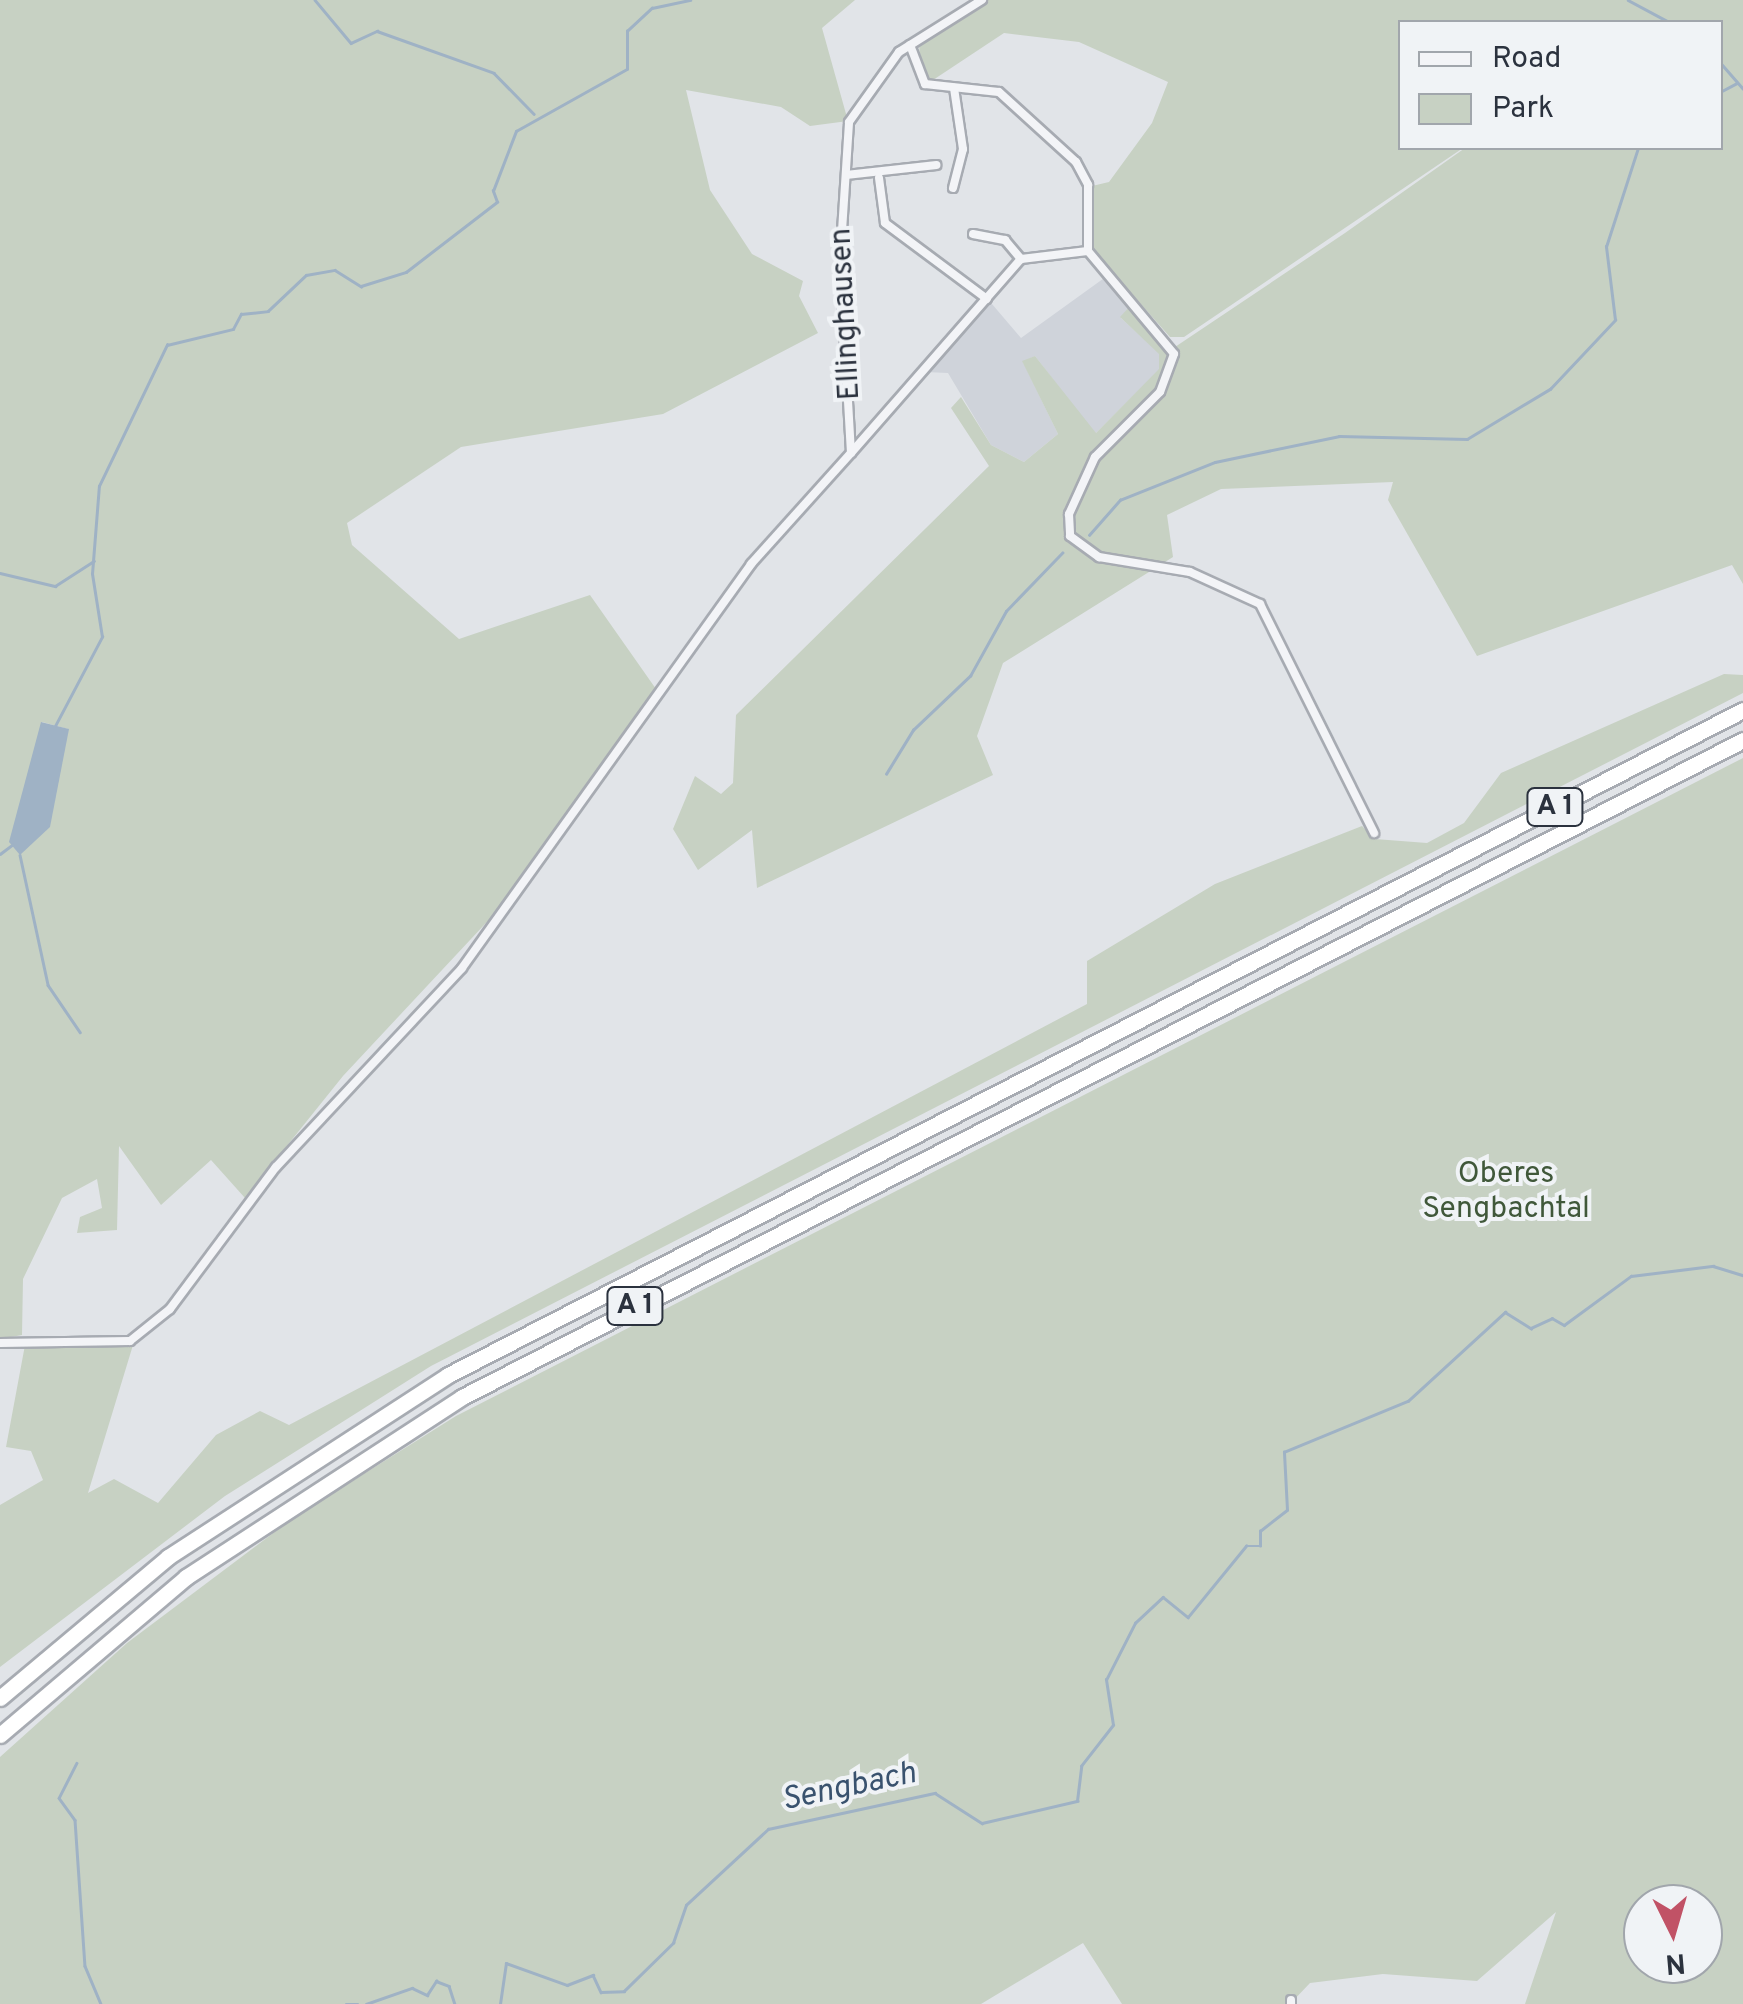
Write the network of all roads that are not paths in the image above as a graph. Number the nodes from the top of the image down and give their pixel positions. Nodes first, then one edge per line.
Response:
1 (982, 0) edge
2 (910, 45) junction
3 (954, 88) junction
4 (936, 165) dead end
5 (846, 175) junction
6 (879, 178) junction
7 (953, 188) dead end
8 (973, 234) dead end
9 (1088, 251) junction
10 (1021, 259) junction
11 (987, 300) junction
12 (851, 453) junction
13 (1743, 710) edge
14 (1743, 740) edge
15 (1374, 832) dead end
16 (0, 1343) edge
17 (0, 1698) edge
18 (0, 1735) edge

1 - 2 street
2 - 3 street
2 - 5 street, Ellinghausen
3 - 7 street
3 - 9 street
4 - 6 street
5 - 6 street
5 - 12 street, Ellinghausen
6 - 11 street, Ellinghausen
8 - 10 street
9 - 10 street
9 - 15 street
10 - 11 street, Ellinghausen
11 - 12 street, Ellinghausen
12 - 16 street, Ellinghausen
13 - 17 highway, A 1
14 - 18 highway, A 1

